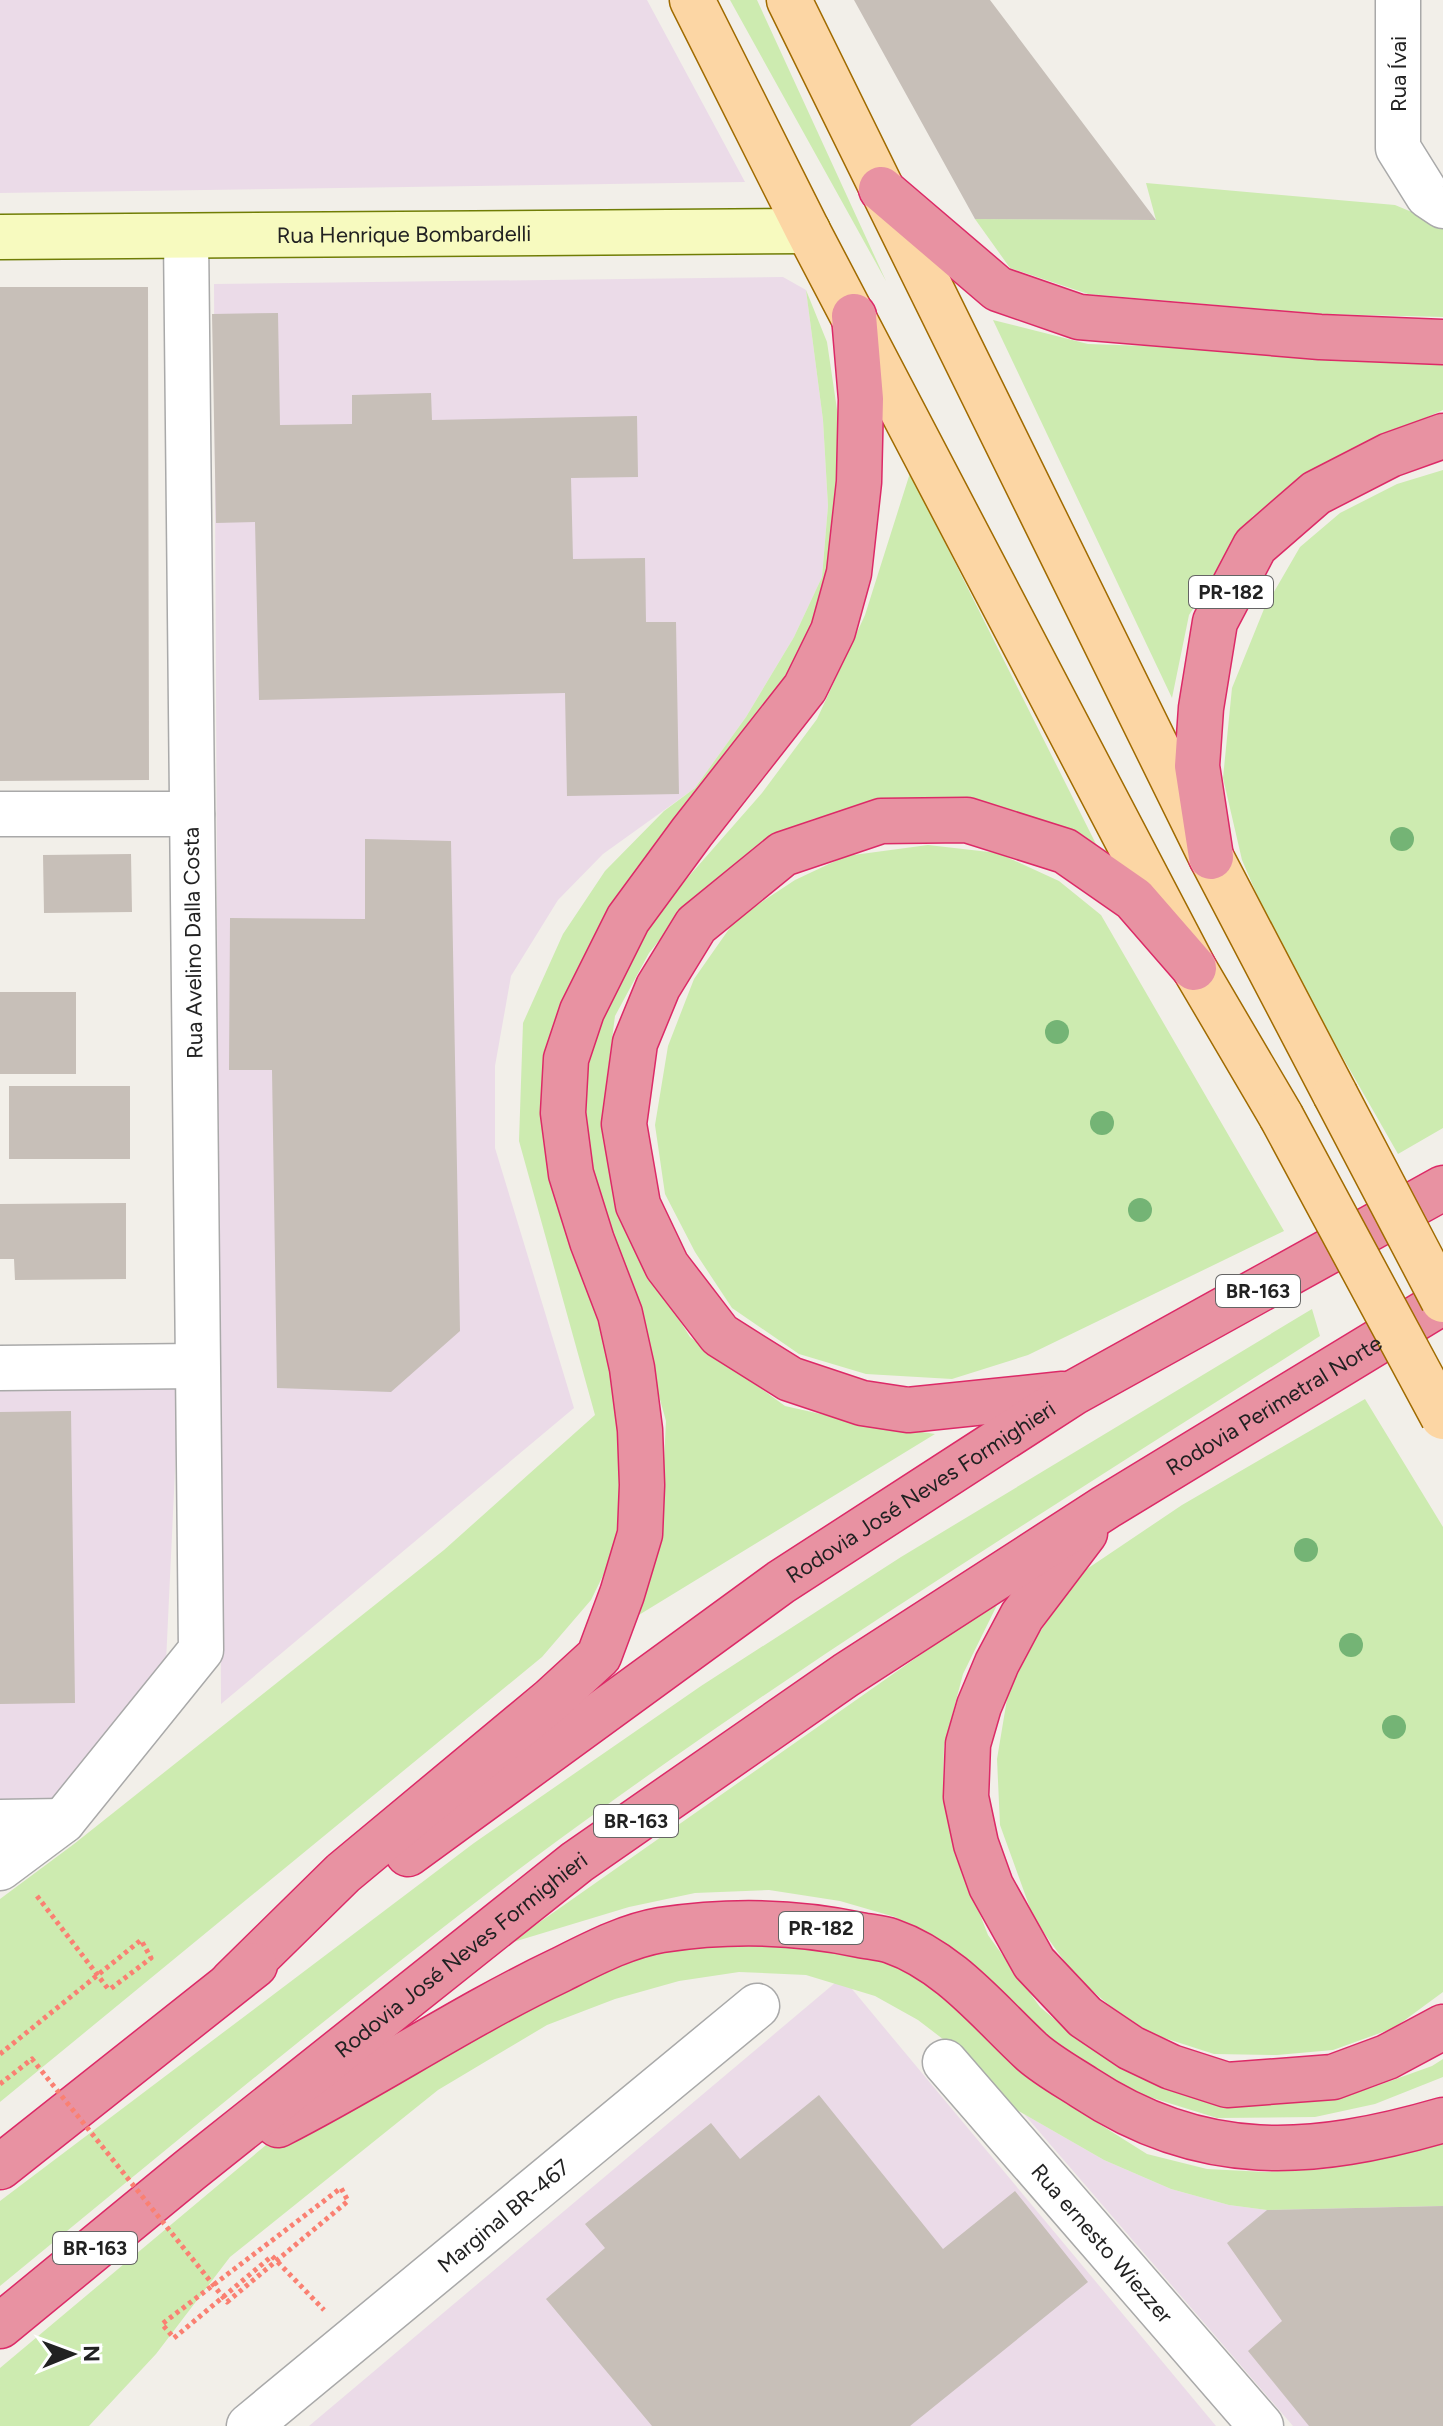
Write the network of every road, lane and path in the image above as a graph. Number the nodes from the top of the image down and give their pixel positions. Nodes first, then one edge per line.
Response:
1 (692, 0) edge
2 (789, 0) edge
3 (1398, 0) edge
4 (881, 189) junction
5 (1443, 206) edge
6 (808, 231) junction
7 (186, 236) junction
8 (0, 237) edge
9 (854, 316) junction
10 (1443, 342) edge
11 (1443, 436) edge
12 (0, 814) edge
13 (192, 814) junction
14 (1211, 857) junction
15 (1194, 968) junction
16 (1443, 1188) edge
17 (1443, 1301) edge
18 (197, 1366) junction
19 (0, 1368) edge
20 (1073, 1393) junction
21 (1443, 1417) edge
22 (1106, 1507) junction
23 (3, 1850) edge
24 (232, 1982) junction
25 (757, 2006) dead end
26 (1443, 2027) edge
27 (0, 2054) edge
28 (945, 2062) dead end
29 (0, 2084) edge
30 (1443, 2120) edge
31 (0, 2167) edge
32 (190, 2170) junction
33 (0, 2326) edge
34 (352, 2340) junction
35 (249, 2426) edge
36 (1261, 2426) edge

1 - 6 main road
2 - 4 main road
3 - 5 street, Rua Ívai
4 - 10 highway
4 - 14 main road
6 - 7 street, Rua Henrique Bombardelli
6 - 9 main road
7 - 8 street, Rua Henrique Bombardelli
7 - 13 street, Rua Avelino Dalla Costa
9 - 15 main road
9 - 24 highway
11 - 14 highway, PR-182
12 - 13 street
13 - 18 street, Rua Avelino Dalla Costa
14 - 17 main road, PR-182, bridge
15 - 20 highway
15 - 21 main road, bridge
16 - 20 highway, BR-163
17 - 22 highway, Rodovia Perimetral Norte / BR-163
18 - 19 street
18 - 23 street, Rua Avelino Dalla Costa
20 - 24 highway, Rodovia José Neves Formighieri / BR-163
22 - 26 highway
22 - 32 highway, Rodovia José Neves Formighieri / BR-163
23 - 27 path, bridge
24 - 31 highway, Rodovia José Neves Formighieri / BR-163
25 - 34 street, Marginal BR-467
28 - 36 street, Rua ernesto Wiezzer
29 - 34 path, bridge
30 - 32 highway, PR-182
32 - 33 highway, Rodovia José Neves Formighieri / BR-163
34 - 35 street, Marginal BR-467

